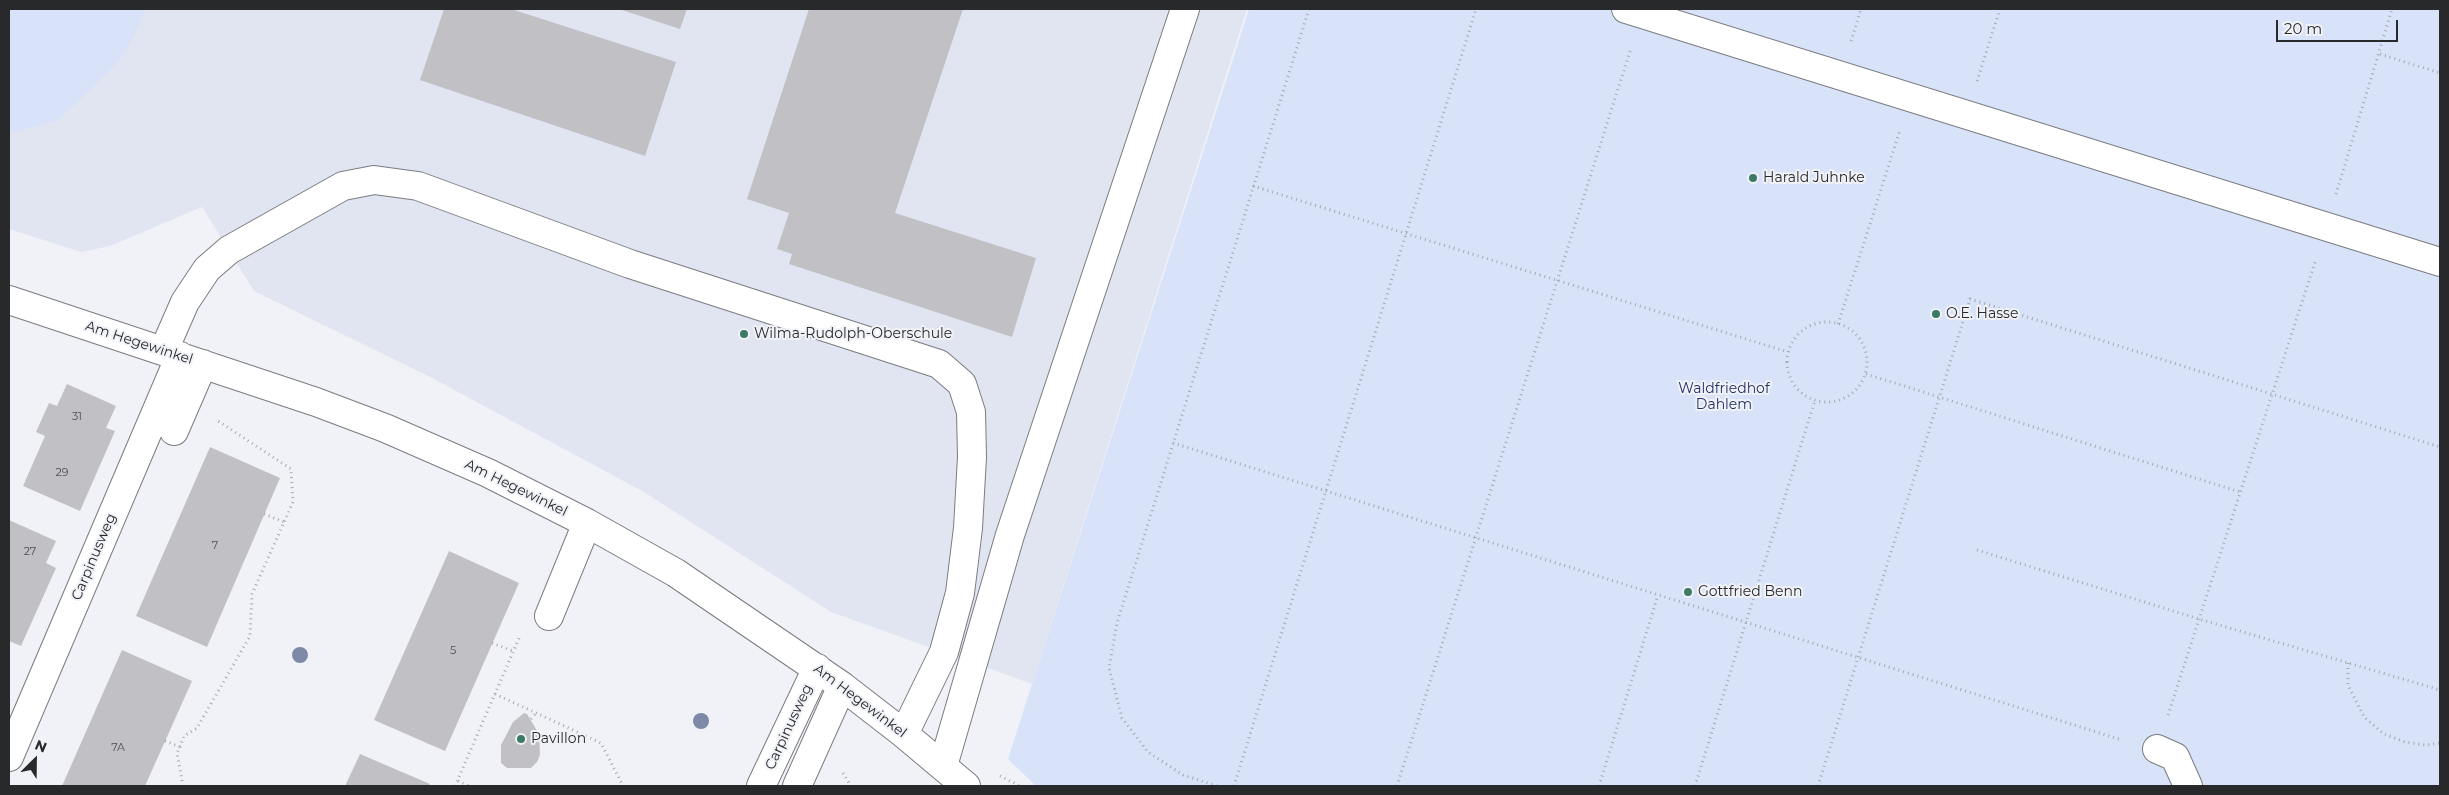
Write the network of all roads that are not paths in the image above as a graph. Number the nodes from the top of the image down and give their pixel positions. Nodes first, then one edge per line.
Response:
1 (1184, 9) edge
2 (1634, 11) edge
3 (2440, 262) edge
4 (9, 300) edge
5 (182, 357) junction
6 (174, 430) dead end
7 (587, 523) junction
8 (549, 616) dead end
9 (817, 668) junction
10 (842, 686) junction
11 (904, 734) junction
12 (2157, 749) road end
13 (9, 757) edge
14 (942, 766) junction
15 (761, 786) edge
16 (797, 786) edge
17 (966, 786) edge
18 (2188, 786) edge

1 - 14 street
2 - 3 street
4 - 5 street, Am Hegewinkel
5 - 6 street
5 - 7 street, Am Hegewinkel
5 - 11 street
5 - 13 street, Carpinusweg
7 - 8 street
7 - 9 street, Am Hegewinkel
9 - 10 street, Am Hegewinkel
9 - 15 street, Carpinusweg
10 - 11 street, Am Hegewinkel
10 - 16 street
11 - 14 street, Am Hegewinkel
12 - 18 street
14 - 17 street, Am Hegewinkel

